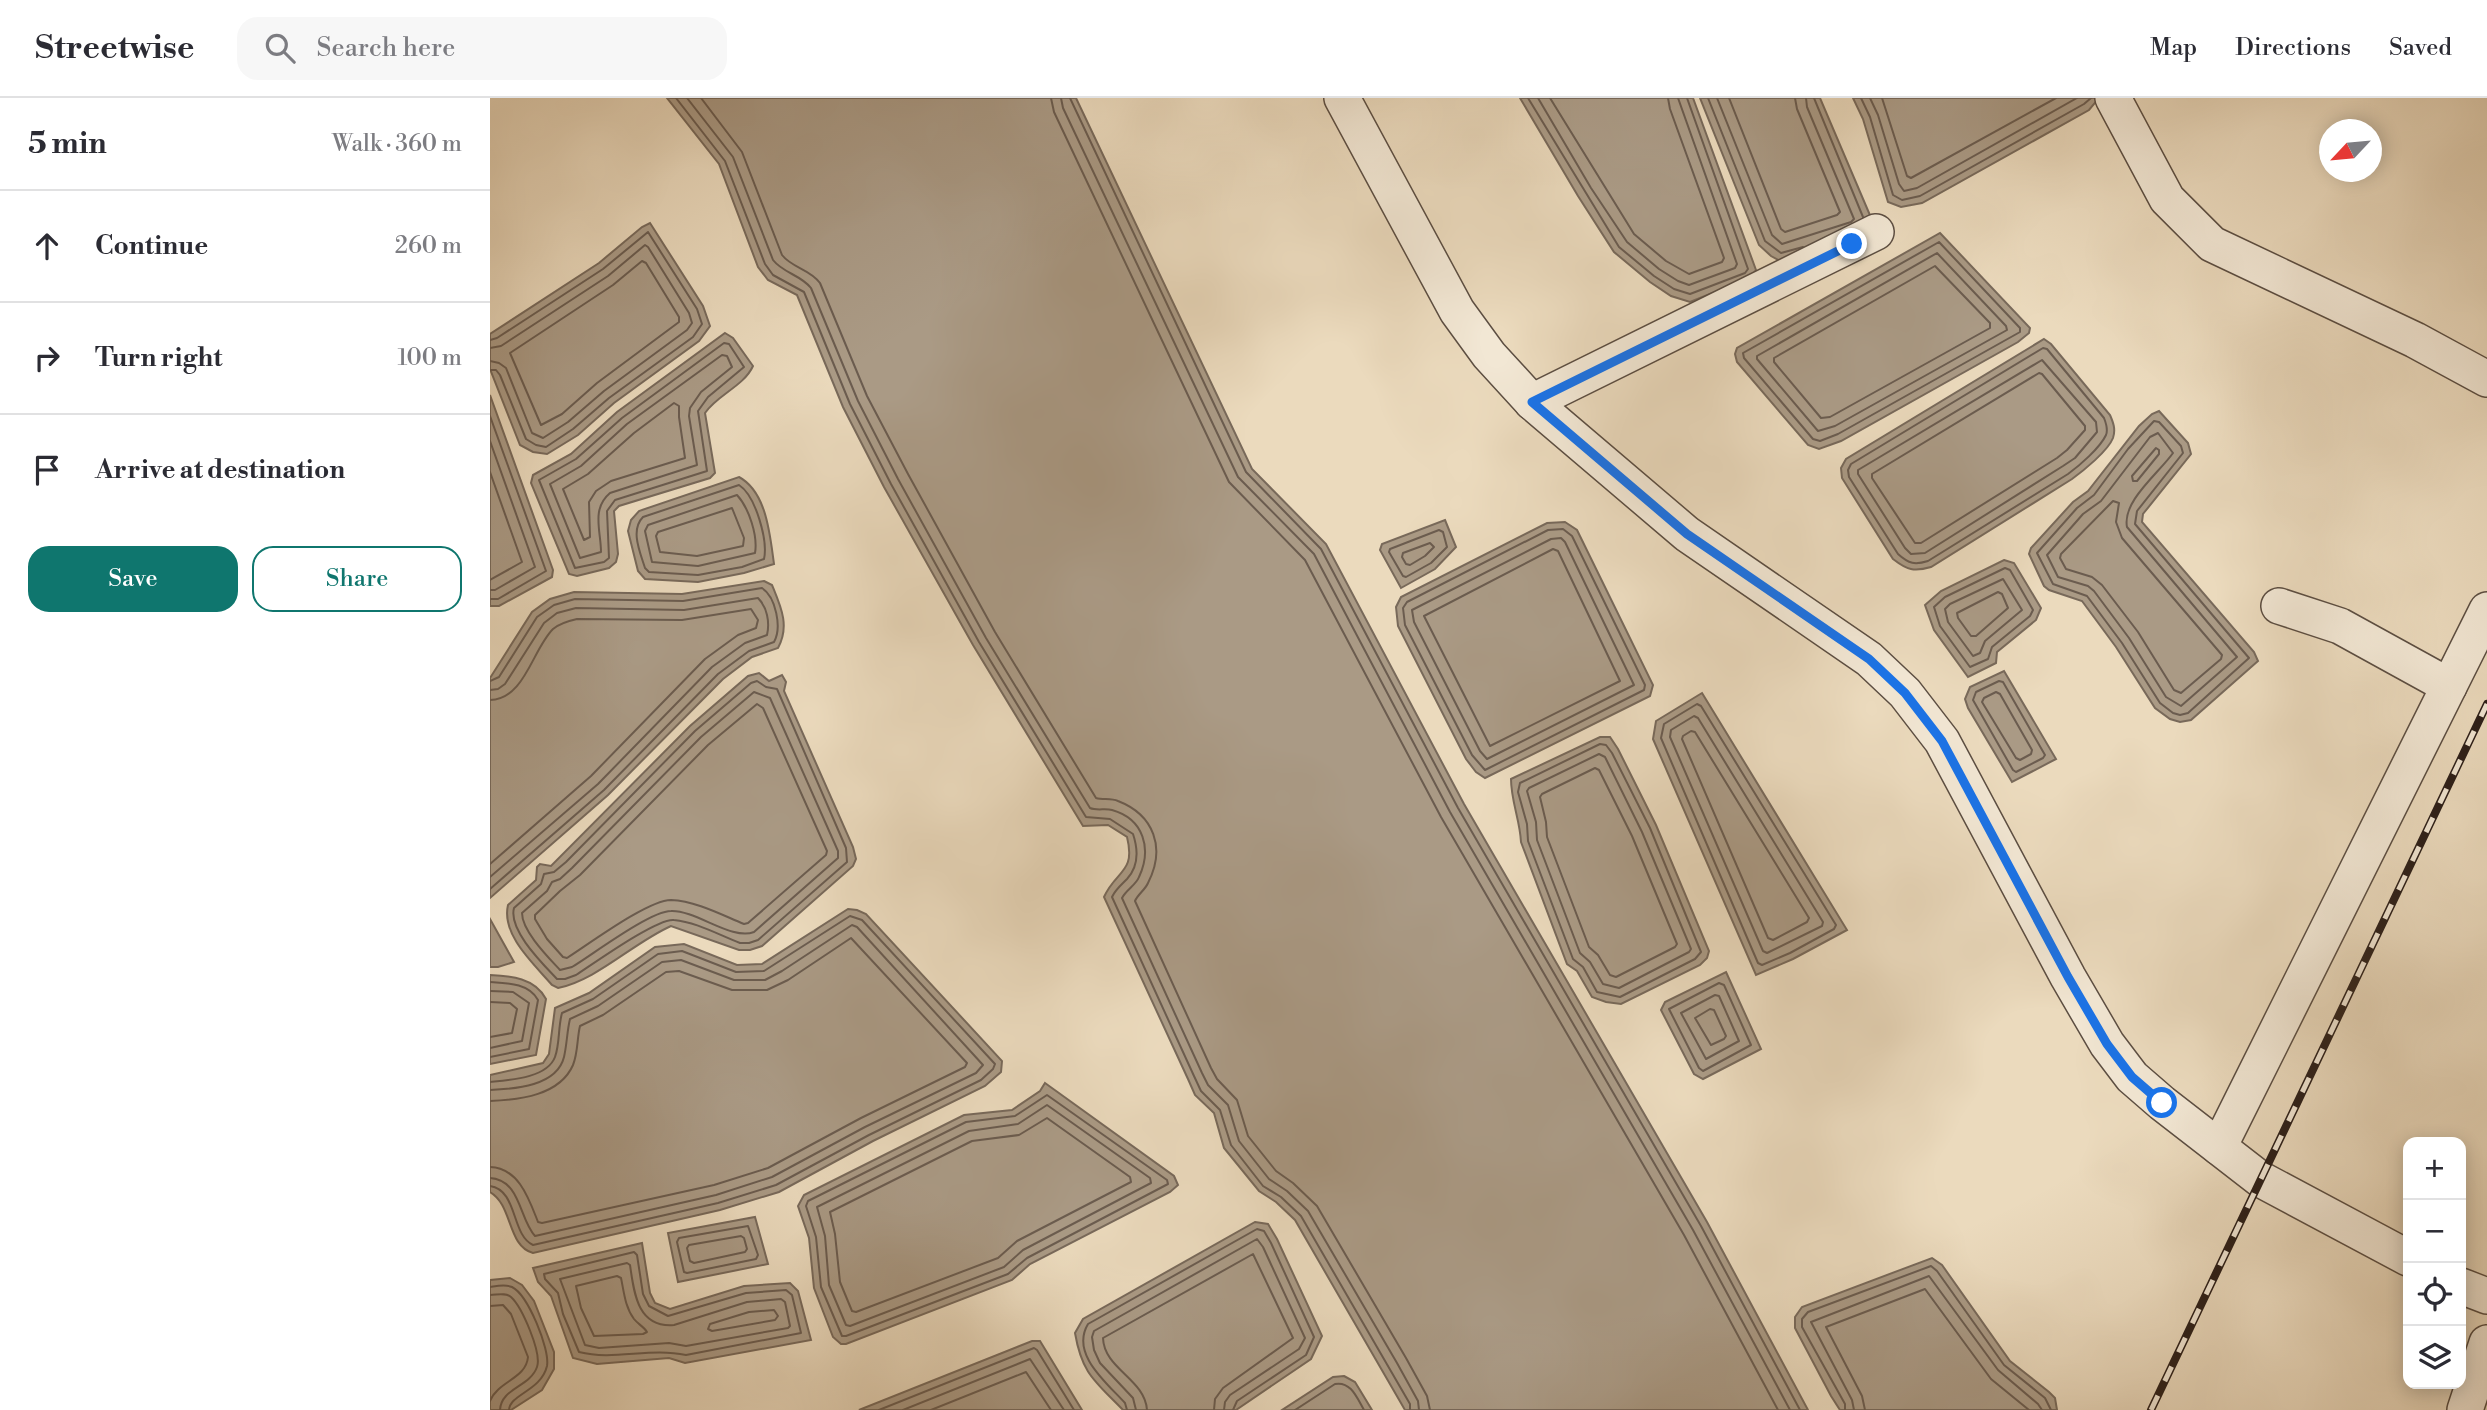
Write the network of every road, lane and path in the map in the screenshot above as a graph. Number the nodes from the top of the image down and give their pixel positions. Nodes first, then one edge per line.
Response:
1 (1342, 98) edge
2 (2113, 98) edge
3 (1876, 232) dead end
4 (2487, 379) edge
5 (1532, 402) junction
6 (2279, 606) dead end
7 (2487, 610) edge
8 (2449, 686) junction
9 (2219, 1147) junction
10 (2403, 1255) edge
11 (2466, 1288) edge
12 (2487, 1296) edge
13 (2487, 1343) edge
14 (2465, 1410) edge

1 - 5 street
2 - 4 street
3 - 5 street
5 - 9 street
6 - 8 street
7 - 8 street
8 - 9 street
9 - 10 street
11 - 12 street
13 - 14 street

